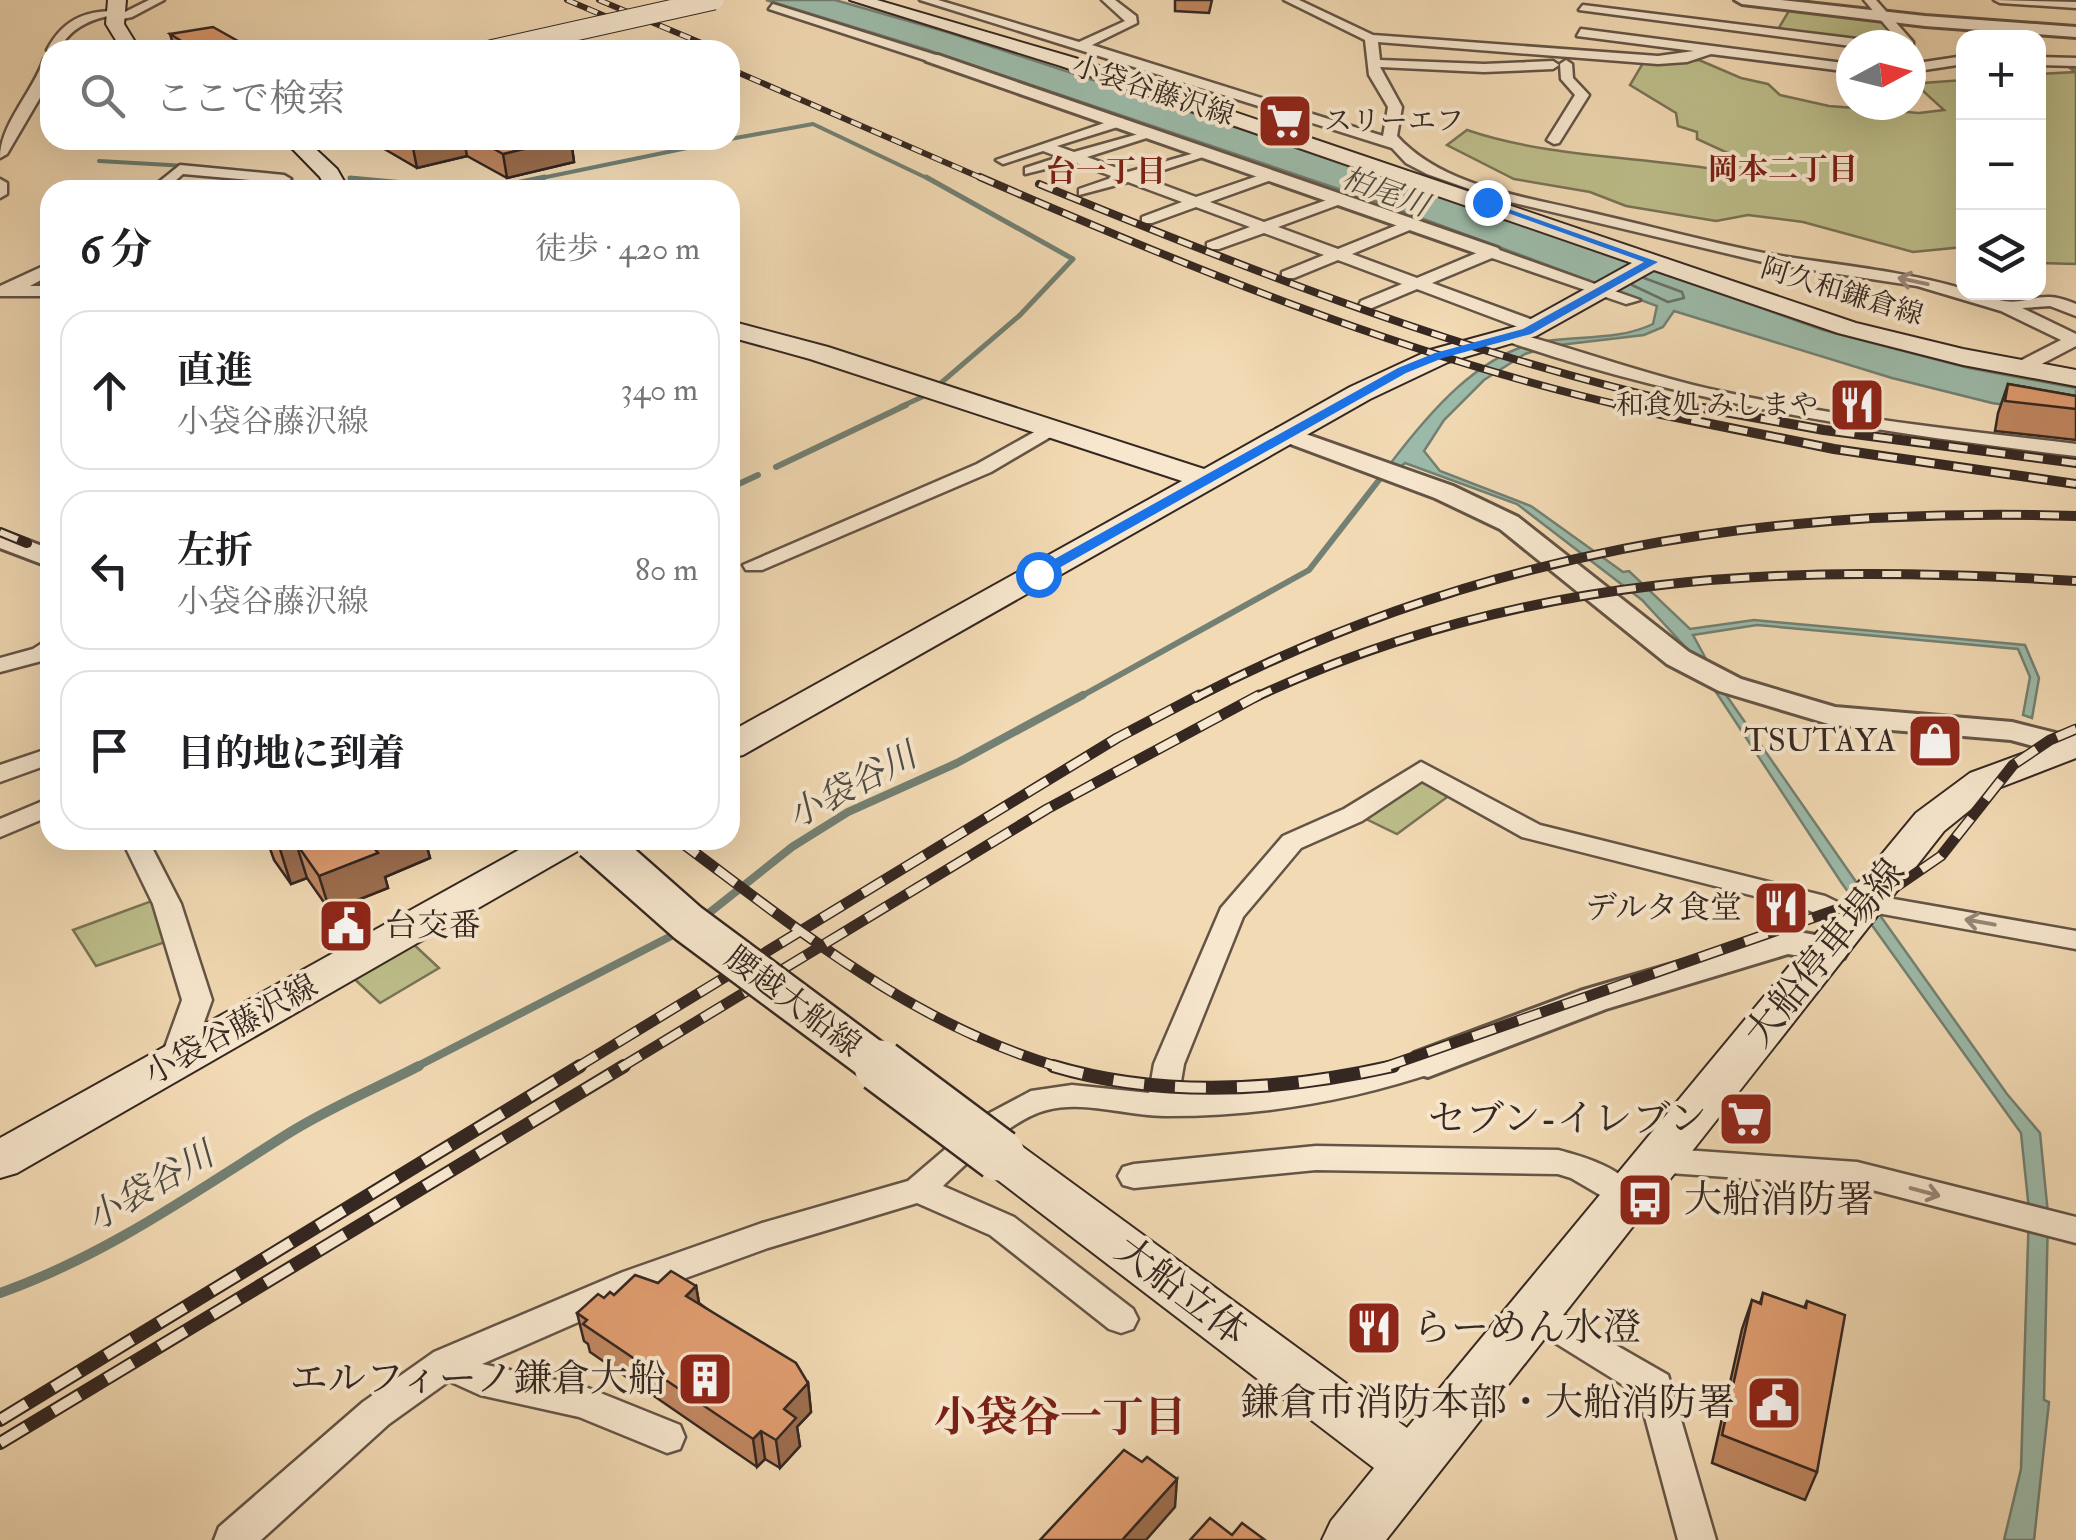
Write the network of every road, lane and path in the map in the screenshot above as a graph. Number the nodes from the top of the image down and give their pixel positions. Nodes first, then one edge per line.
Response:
1 (158, 0) edge
2 (714, 0) edge
3 (798, 0) edge
4 (859, 0) edge
5 (926, 0) edge
6 (1108, 0) edge
7 (1292, 0) edge
8 (1742, 0) edge
9 (1870, 0) edge
10 (2000, 0) edge
11 (1584, 4) edge
12 (2076, 4) edge
13 (114, 10) edge
14 (1884, 17) junction
15 (1895, 30) edge
16 (2076, 32) edge
17 (1365, 35) junction
18 (58, 40) edge
19 (122, 40) edge
20 (535, 40) edge
21 (1836, 40) edge
22 (1585, 46) junction
23 (1709, 50) junction
24 (1079, 53) junction
25 (932, 58) joint
26 (2046, 60) edge
27 (1956, 61) edge
28 (2076, 62) edge
29 (1373, 63) junction
30 (1927, 63) edge
31 (1566, 64) junction
32 (1836, 66) edge
33 (40, 87) edge
34 (1118, 122) junction
35 (1148, 132) junction
36 (1554, 140) dead end
37 (1394, 144) junction
38 (1043, 146) junction
39 (304, 150) edge
40 (1204, 152) junction
41 (0, 154) edge
42 (1072, 157) junction
43 (1003, 160) dead end
44 (1030, 170) dead end
45 (1272, 175) junction
46 (1128, 178) junction
47 (284, 179) dead end
48 (167, 180) edge
49 (332, 180) edge
50 (0, 183) edge
51 (1084, 192) dead end
52 (0, 194) edge
53 (1342, 199) junction
54 (1197, 203) junction
55 (1516, 206) junction
56 (1147, 220) dead end
57 (1412, 224) junction
58 (1262, 228) junction
59 (1213, 246) dead end
60 (1490, 252) junction
61 (1336, 255) junction
62 (1653, 262) junction
63 (40, 273) edge
64 (1288, 276) dead end
65 (1415, 284) junction
66 (5, 290) edge
67 (1600, 290) junction
68 (40, 291) edge
69 (1632, 300) dead end
70 (1367, 305) dead end
71 (2007, 307) junction
72 (2076, 312) edge
73 (740, 332) edge
74 (1530, 339) junction
75 (2020, 368) junction
76 (2076, 378) edge
77 (1052, 428) junction
78 (1286, 434) junction
79 (2076, 450) edge
80 (1206, 479) junction
81 (0, 538) edge
82 (40, 555) edge
83 (754, 565) dead end
84 (40, 657) edge
85 (0, 664) edge
86 (740, 741) edge
87 (2072, 746) edge
88 (40, 758) edge
89 (0, 774) edge
90 (40, 811) edge
91 (0, 829) edge
92 (140, 850) edge
93 (547, 850) edge
94 (605, 850) edge
95 (1860, 914) junction
96 (2076, 940) edge
97 (175, 1061) junction
98 (1428, 1063) joint
99 (1162, 1105) junction
100 (999, 1155) joint
101 (0, 1160) edge
102 (1655, 1160) junction
103 (1134, 1176) dead end
104 (920, 1190) junction
105 (1624, 1196) junction
106 (2067, 1229) edge
107 (1532, 1311) junction
108 (1121, 1319) dead end
109 (448, 1362) junction
110 (666, 1437) dead end
111 (1411, 1463) junction
112 (233, 1540) edge
113 (1350, 1540) edge
114 (1697, 1540) edge

1 - 13 street
2 - 20 main road, bridge
3 - 25 street
4 - 24 main road, 小袋谷藤沢線
5 - 24 street
6 - 24 street
7 - 17 street
8 - 14 street
9 - 14 street
10 - 12 street
11 - 21 street
11 - 22 street
13 - 18 street
13 - 19 main road
14 - 15 street
14 - 16 street
17 - 22 street
17 - 29 street
22 - 23 street
22 - 23 street
22 - 31 street
23 - 32 street
24 - 37 street
24 - 55 main road, 小袋谷藤沢線
25 - 34 street
26 - 28 street
27 - 30 street
29 - 31 street
29 - 37 street
31 - 36 street
33 - 41 street
34 - 35 street
34 - 38 street
35 - 40 street
35 - 42 street
37 - 55 street
38 - 42 street
38 - 43 street
39 - 49 main road
40 - 45 street
40 - 46 street
42 - 44 street
42 - 46 street
45 - 53 street
45 - 54 street
46 - 51 street
46 - 54 street
47 - 48 street
50 - 52 street
53 - 57 street
53 - 58 street
54 - 56 street
54 - 58 street
55 - 62 main road, 小袋谷藤沢線
71 -> 55 street
57 - 60 street
57 - 61 street
58 - 59 street
58 - 61 street
60 - 65 street
60 - 67 street
61 - 64 street
61 - 65 street
62 - 67 main road
62 - 75 main road, 阿久和鎌倉線
63 - 66 street
65 - 70 street
65 - 74 street
66 - 68 street
67 - 69 street
67 - 74 main road
71 - 72 street
71 - 75 street
73 - 77 main road
74 - 78 main road
74 - 79 street
75 - 76 main road, 阿久和鎌倉線
77 - 80 main road
77 - 83 street
78 - 80 main road
78 - 87 street
80 - 86 main road
81 - 82 street
84 - 85 street
87 - 95 main road, 大船停車場線
88 - 89 street
90 - 91 street
92 - 97 street
93 - 97 main road, 小袋谷藤沢線
94 - 100 main road, 腰越大船線, bridge
96 -> 95 street
95 - 98 street
95 - 99 street
95 - 102 main road, 大船停車場線
97 - 101 main road, 小袋谷藤沢線
98 - 99 street
99 - 104 street
100 - 111 main road, 大船立体
102 - 105 main road, 大船停車場線
102 -> 106 street
103 - 105 street
104 - 108 street
104 - 109 street
105 - 107 main road, 大船停車場線
107 - 111 main road, 大船停車場線
107 - 114 street
109 - 110 street
109 - 112 street
111 - 113 main road, 大船停車場線

